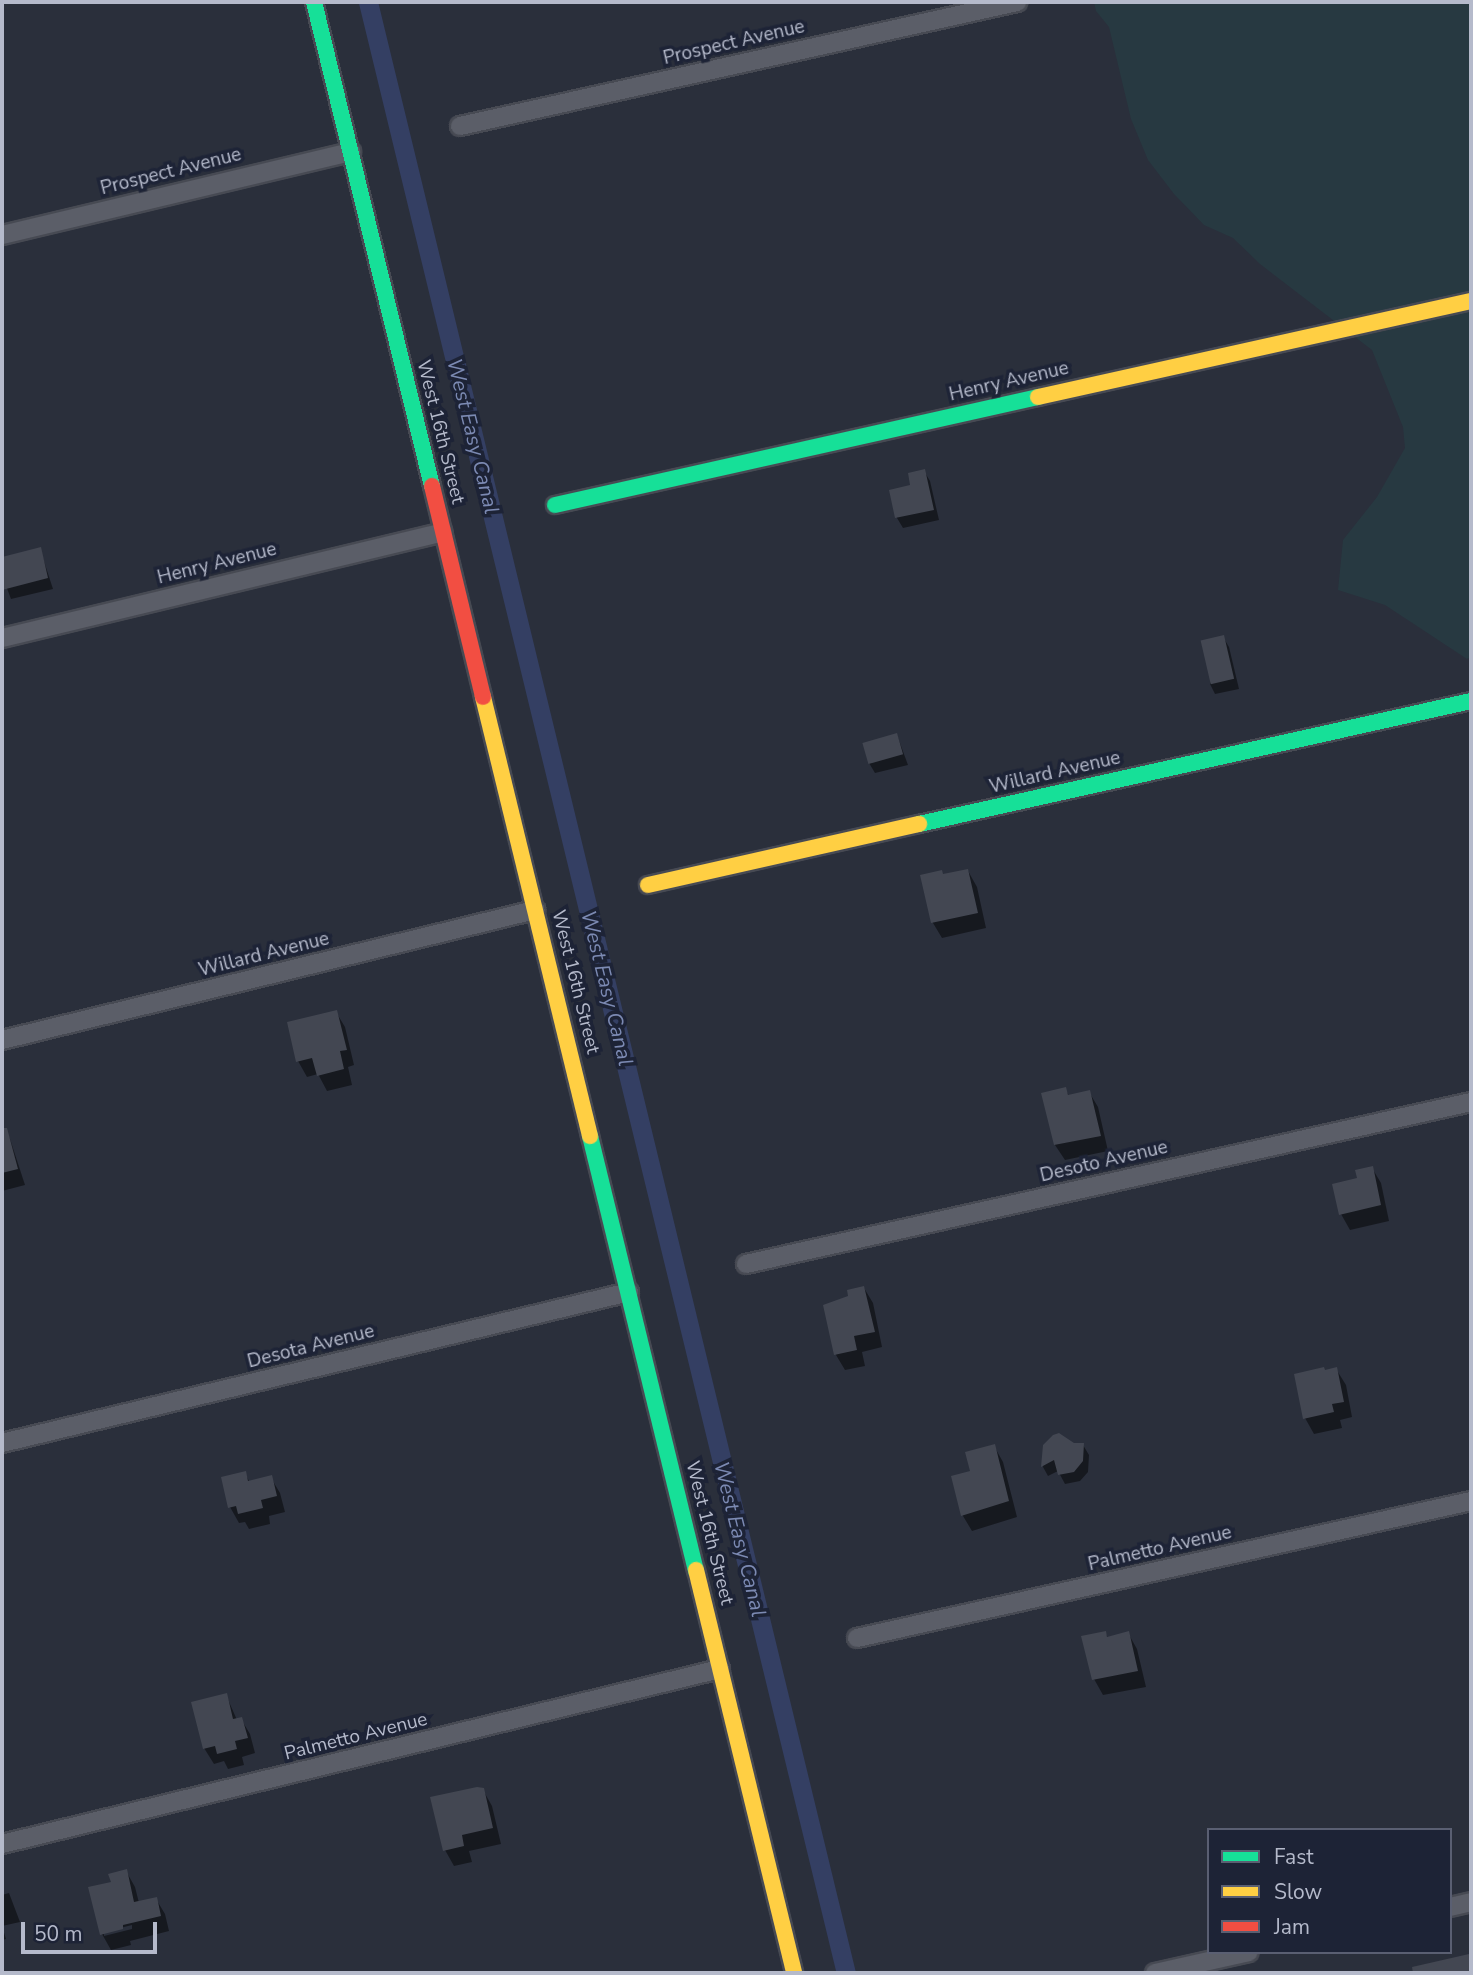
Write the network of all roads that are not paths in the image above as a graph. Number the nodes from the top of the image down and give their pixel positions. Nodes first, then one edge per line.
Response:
1 (314, 2) edge
2 (1017, 2) edge
3 (460, 126) dead end
4 (351, 152) junction
5 (2, 235) edge
6 (1471, 301) edge
7 (555, 505) dead end
8 (442, 532) junction
9 (2, 638) edge
10 (1471, 701) edge
11 (648, 885) dead end
12 (536, 910) junction
13 (2, 1040) edge
14 (1471, 1102) edge
15 (746, 1264) dead end
16 (629, 1292) junction
17 (2, 1443) edge
18 (1471, 1501) edge
19 (857, 1638) dead end
20 (720, 1669) junction
21 (2, 1844) edge
22 (1471, 1902) edge
23 (1452, 1907) edge
24 (1240, 1954) edge
25 (794, 1973) edge
26 (1155, 1973) edge

1 - 4 street, West 16th Street
2 - 3 street, Prospect Avenue
4 - 5 street, Prospect Avenue
4 - 8 street, West 16th Street
6 - 7 street, Henry Avenue
8 - 9 street, Henry Avenue
8 - 12 street, West 16th Street
10 - 11 street, Willard Avenue
12 - 13 street, Willard Avenue
12 - 16 street, West 16th Street
14 - 15 street, Desoto Avenue
16 - 17 street, Desota Avenue
16 - 20 street, West 16th Street
18 - 19 street, Palmetto Avenue
20 - 21 street, Palmetto Avenue
20 - 25 street, West 16th Street
22 - 23 street
24 - 26 street

